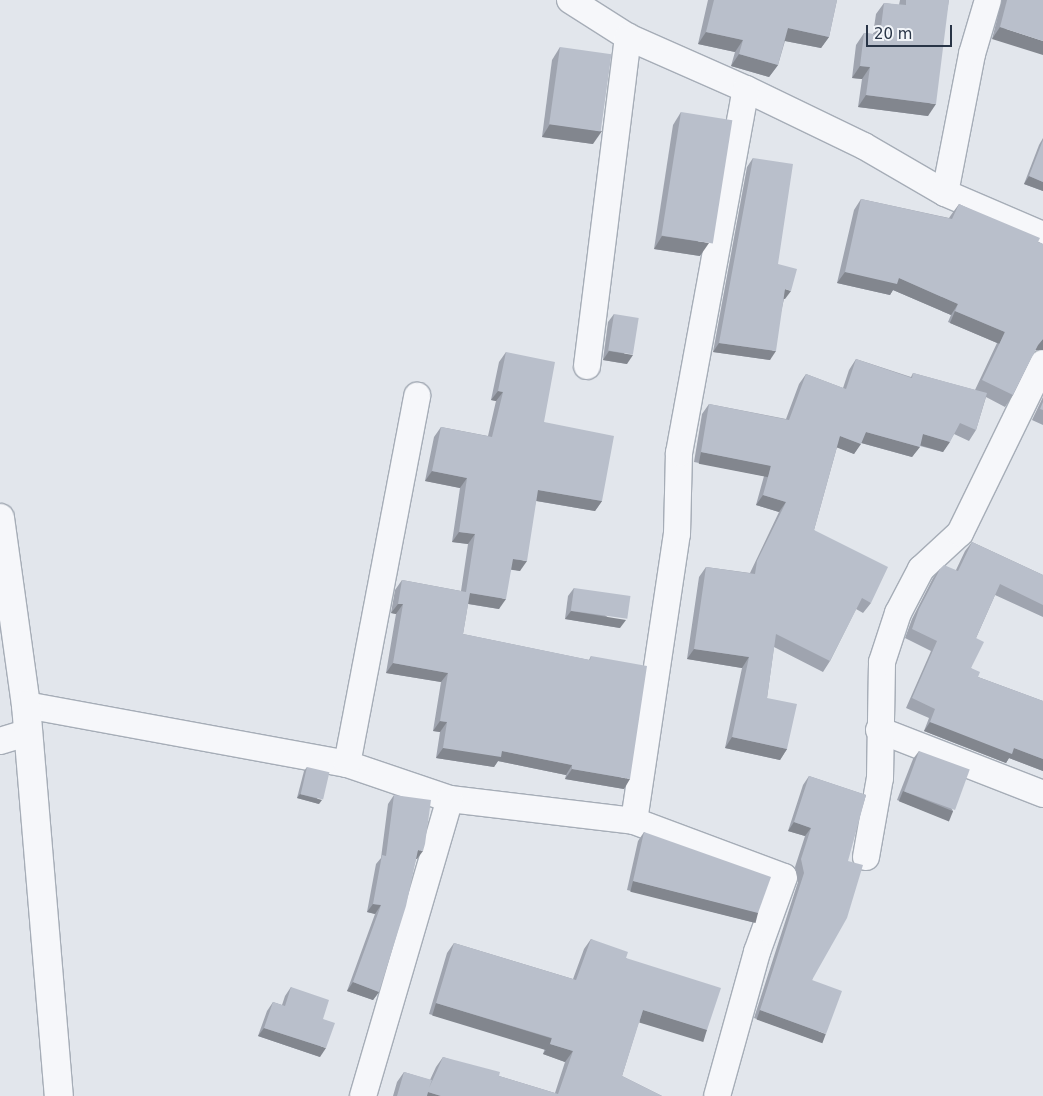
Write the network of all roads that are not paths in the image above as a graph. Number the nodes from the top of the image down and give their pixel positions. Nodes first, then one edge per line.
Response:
1 (570, 0) edge
2 (988, 0) edge
3 (628, 37) junction
4 (746, 89) junction
5 (945, 193) junction
6 (1043, 235) edge
7 (1043, 363) edge
8 (587, 366) dead end
9 (417, 396) dead end
10 (0, 527) edge
11 (26, 705) junction
12 (879, 730) junction
13 (29, 732) junction
14 (0, 741) edge
15 (347, 764) junction
16 (1043, 794) edge
17 (450, 799) junction
18 (634, 822) junction
19 (866, 858) dead end
20 (59, 1096) edge
21 (363, 1096) edge
22 (716, 1096) edge

1 - 3 street
2 - 5 street
3 - 4 street
3 - 8 street
4 - 5 street
4 - 18 street
5 - 6 street
7 - 12 street
9 - 15 street
10 - 11 street
11 - 13 street
11 - 15 street
12 - 16 street
12 - 19 street
13 - 14 street
13 - 20 street
15 - 17 street
17 - 18 street
17 - 21 street
18 - 22 street

